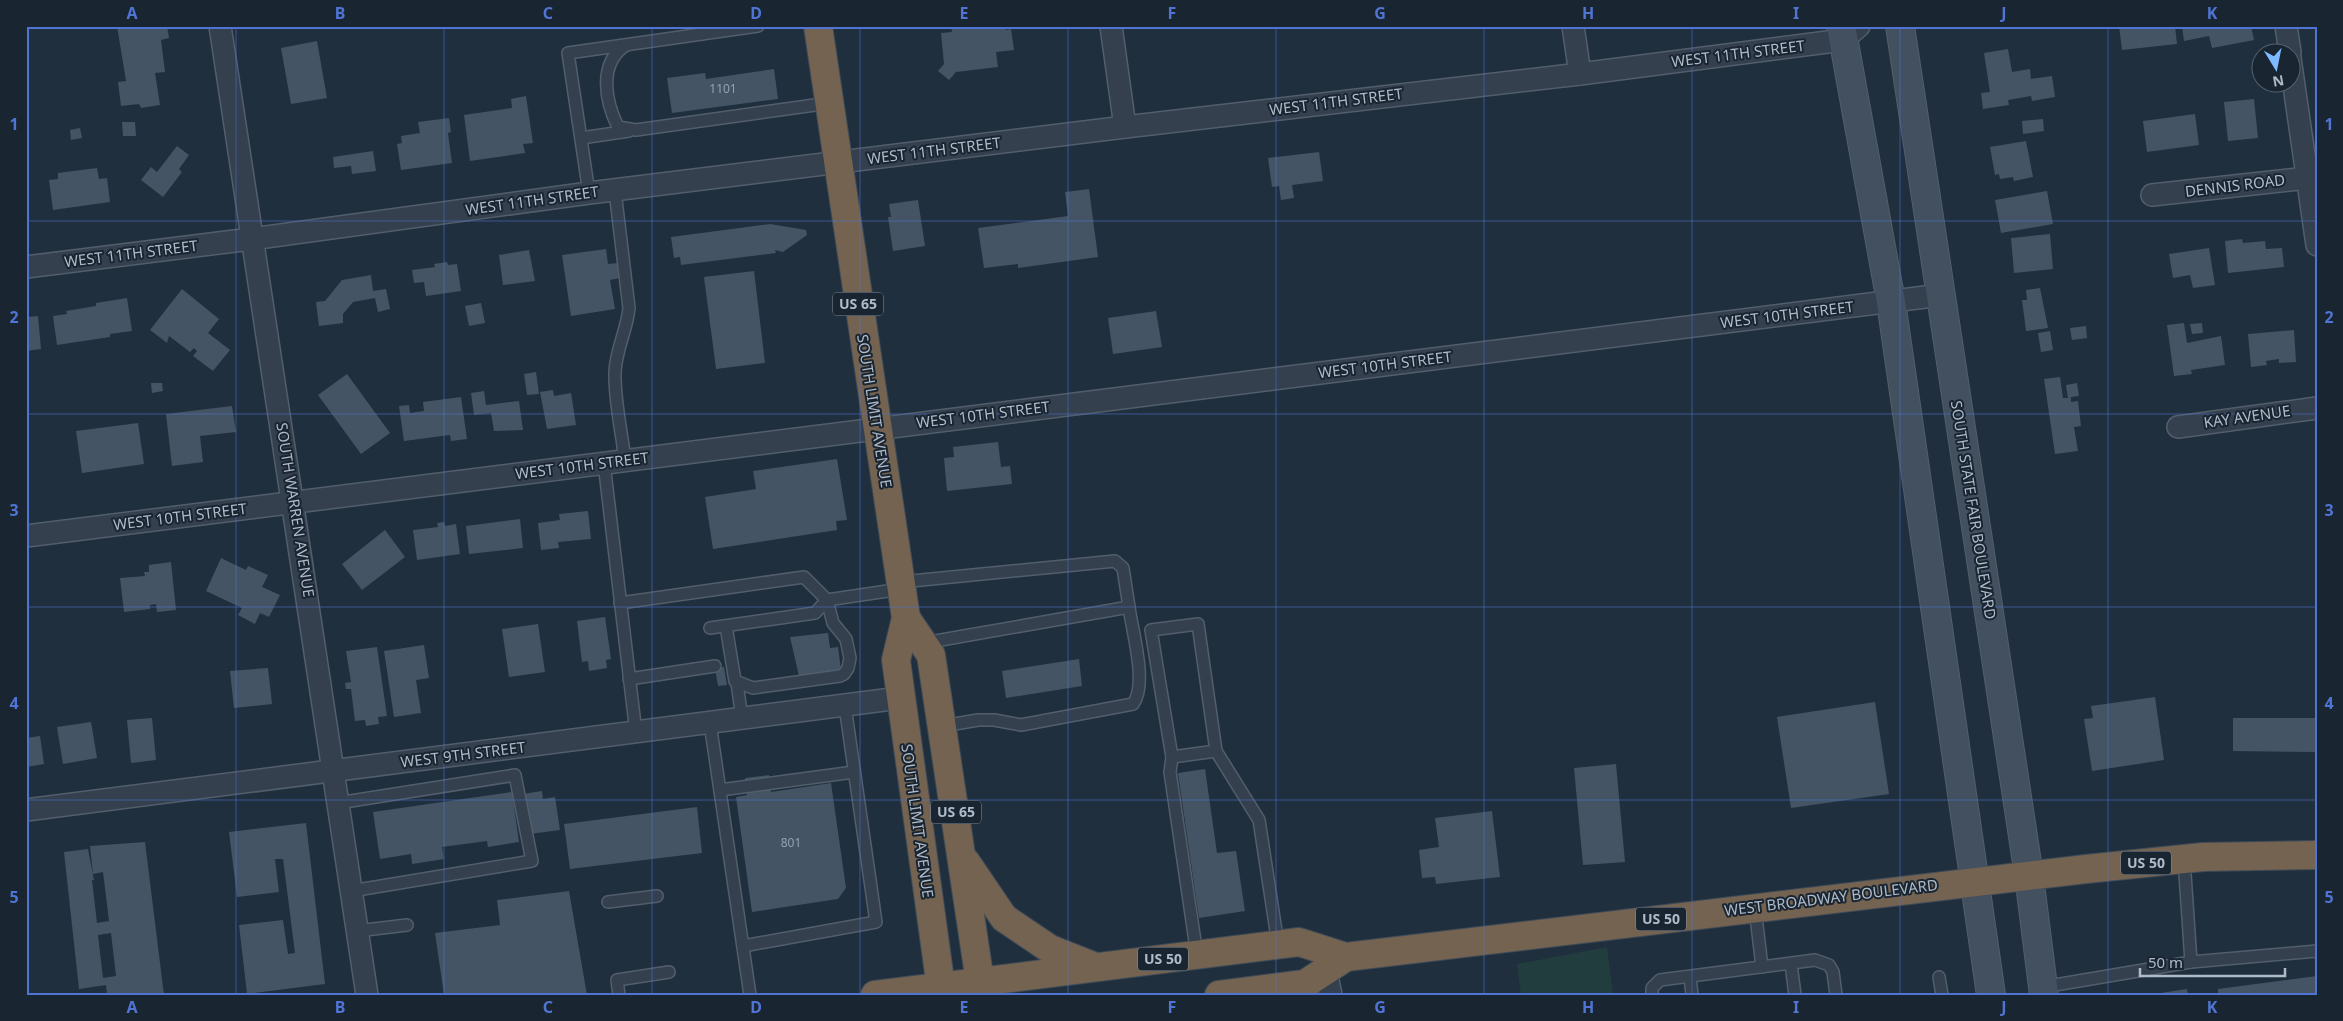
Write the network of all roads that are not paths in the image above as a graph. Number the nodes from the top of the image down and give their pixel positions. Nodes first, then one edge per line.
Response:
1 (220, 26) edge
2 (758, 26) edge
3 (818, 26) edge
4 (1111, 26) edge
5 (1573, 26) edge
6 (1900, 26) edge
7 (2286, 26) edge
8 (1848, 31) edge
9 (2288, 42) edge
10 (626, 45) junction
11 (1580, 74) junction
12 (2296, 92) edge
13 (829, 103) junction
14 (1125, 127) junction
15 (636, 130) junction
16 (581, 138) junction
17 (837, 163) junction
18 (2312, 177) edge
19 (615, 191) junction
20 (589, 193) junction
21 (2152, 196) dead end
22 (252, 239) junction
23 (2317, 245) edge
24 (26, 267) edge
25 (1941, 296) junction
26 (1890, 302) junction
27 (2317, 408) edge
28 (2178, 427) dead end
29 (876, 429) junction
30 (625, 461) junction
31 (604, 463) junction
32 (294, 502) junction
33 (26, 536) edge
34 (901, 585) junction
35 (827, 600) junction
36 (620, 603) junction
37 (1129, 607) junction
38 (906, 618) junction
39 (726, 626) junction
40 (710, 628) dead end
41 (924, 643) junction
42 (715, 666) dead end
43 (630, 680) junction
44 (737, 683) junction
45 (900, 698) junction
46 (845, 706) junction
47 (742, 719) junction
48 (710, 723) junction
49 (943, 726) junction
50 (636, 733) junction
51 (1216, 751) junction
52 (1172, 757) junction
53 (334, 771) junction
54 (854, 772) junction
55 (720, 790) junction
56 (338, 803) junction
57 (26, 810) edge
58 (2317, 855) edge
59 (962, 856) junction
60 (2184, 859) junction
61 (2028, 876) junction
62 (1975, 881) junction
63 (351, 891) junction
64 (657, 896) dead end
65 (608, 902) dead end
66 (1755, 908) junction
67 (407, 925) dead end
68 (358, 931) junction
69 (1278, 944) junction
70 (743, 946) junction
71 (2317, 951) edge
72 (1197, 955) junction
73 (2191, 962) junction
74 (1791, 964) junction
75 (1097, 968) junction
76 (1762, 968) junction
77 (669, 972) dead end
78 (1334, 974) edge
79 (1690, 977) junction
80 (1939, 977) dead end
81 (981, 988) edge
82 (942, 991) edge
83 (2044, 991) edge
84 (367, 995) edge
85 (619, 995) edge
86 (750, 995) edge
87 (875, 995) edge
88 (1219, 995) edge
89 (1652, 995) edge
90 (1692, 995) edge
91 (1795, 995) edge
92 (1836, 995) edge
93 (1942, 995) edge
94 (1991, 995) edge

1 - 22 street, SOUTH WARREN AVENUE
2 - 10 lane
3 - 13 highway, SOUTH LIMIT AVENUE / US 65
4 - 14 street
5 - 11 street
6 - 25 street, SOUTH STATE FAIR BOULEVARD
7 - 9 street
8 - 11 street, WEST 11TH STREET
8 - 26 street
10 - 15 lane
10 - 16 lane
11 - 14 street, WEST 11TH STREET
12 - 18 street
13 - 15 lane
13 - 17 highway, SOUTH LIMIT AVENUE / US 65
14 - 17 street, WEST 11TH STREET
15 - 16 lane
16 - 20 lane
17 - 19 street, WEST 11TH STREET
17 - 29 highway, SOUTH LIMIT AVENUE / US 65
18 - 21 street, DENNIS ROAD
18 - 23 street
19 - 20 street, WEST 11TH STREET
19 - 30 lane
20 - 22 street, WEST 11TH STREET
22 - 24 street, WEST 11TH STREET
22 - 32 street, SOUTH WARREN AVENUE
25 - 26 street, WEST 10TH STREET
25 - 61 street, SOUTH STATE FAIR BOULEVARD
26 - 29 street, WEST 10TH STREET
26 - 62 street
27 - 28 street, KAY AVENUE
29 - 30 street, WEST 10TH STREET
29 - 34 highway, SOUTH LIMIT AVENUE / US 65
30 - 31 street, WEST 10TH STREET
31 - 32 street, WEST 10TH STREET
31 - 36 lane
32 - 33 street, WEST 10TH STREET
32 - 53 street, SOUTH WARREN AVENUE
34 - 35 lane
34 - 37 lane
34 - 38 highway, SOUTH LIMIT AVENUE / US 65
35 - 36 lane
35 - 39 lane
35 - 44 lane
36 - 43 lane
37 - 41 lane
37 - 49 lane
38 - 41 highway, SOUTH LIMIT AVENUE / US 65
38 - 45 highway, SOUTH LIMIT AVENUE / US 65
39 - 40 lane
39 - 44 lane
41 - 49 highway, SOUTH LIMIT AVENUE / US 65
42 - 43 lane
43 - 50 lane
44 - 47 lane
45 - 46 street, WEST 9TH STREET
45 - 82 highway, SOUTH LIMIT AVENUE / US 65
46 - 47 street, WEST 9TH STREET
46 - 54 lane
47 - 48 street, WEST 9TH STREET
48 - 50 street, WEST 9TH STREET
48 - 55 lane
49 - 59 highway, SOUTH LIMIT AVENUE / US 65
50 - 53 street, WEST 9TH STREET
51 - 52 lane
51 - 52 lane
51 - 69 lane
52 - 72 lane
53 - 56 street, SOUTH WARREN AVENUE
53 - 57 street, WEST 9TH STREET
54 - 55 lane
54 - 70 lane
55 - 70 lane
56 - 63 street, SOUTH WARREN AVENUE
56 - 63 lane
58 - 60 highway, WEST BROADWAY BOULEVARD / US 50
59 - 75 highway
59 - 81 highway, SOUTH LIMIT AVENUE / US 65
60 - 61 highway, WEST BROADWAY BOULEVARD / US 50
60 - 73 lane
61 - 62 highway, WEST BROADWAY BOULEVARD / US 50
61 - 83 street, SOUTH STATE FAIR BOULEVARD
62 - 66 highway, WEST BROADWAY BOULEVARD / US 50
62 - 94 street
63 - 68 street, SOUTH WARREN AVENUE
64 - 65 lane
66 - 76 lane
66 - 78 highway, WEST BROADWAY BOULEVARD / US 50
67 - 68 lane
68 - 84 street, SOUTH WARREN AVENUE
69 - 72 highway, WEST BROADWAY BOULEVARD / US 50
69 - 78 highway, WEST BROADWAY BOULEVARD / US 50
70 - 86 lane
71 - 73 lane
72 - 75 highway, WEST BROADWAY BOULEVARD / US 50
73 - 83 lane
74 - 76 lane
74 - 91 lane
74 - 92 lane
75 - 81 highway, WEST BROADWAY BOULEVARD / US 50
76 - 79 lane
77 - 85 lane
78 - 88 highway, WEST BROADWAY BOULEVARD / US 50
79 - 89 lane
79 - 90 lane
80 - 93 lane
81 - 82 highway, WEST BROADWAY BOULEVARD / US 50
82 - 87 highway, WEST BROADWAY BOULEVARD / US 50

